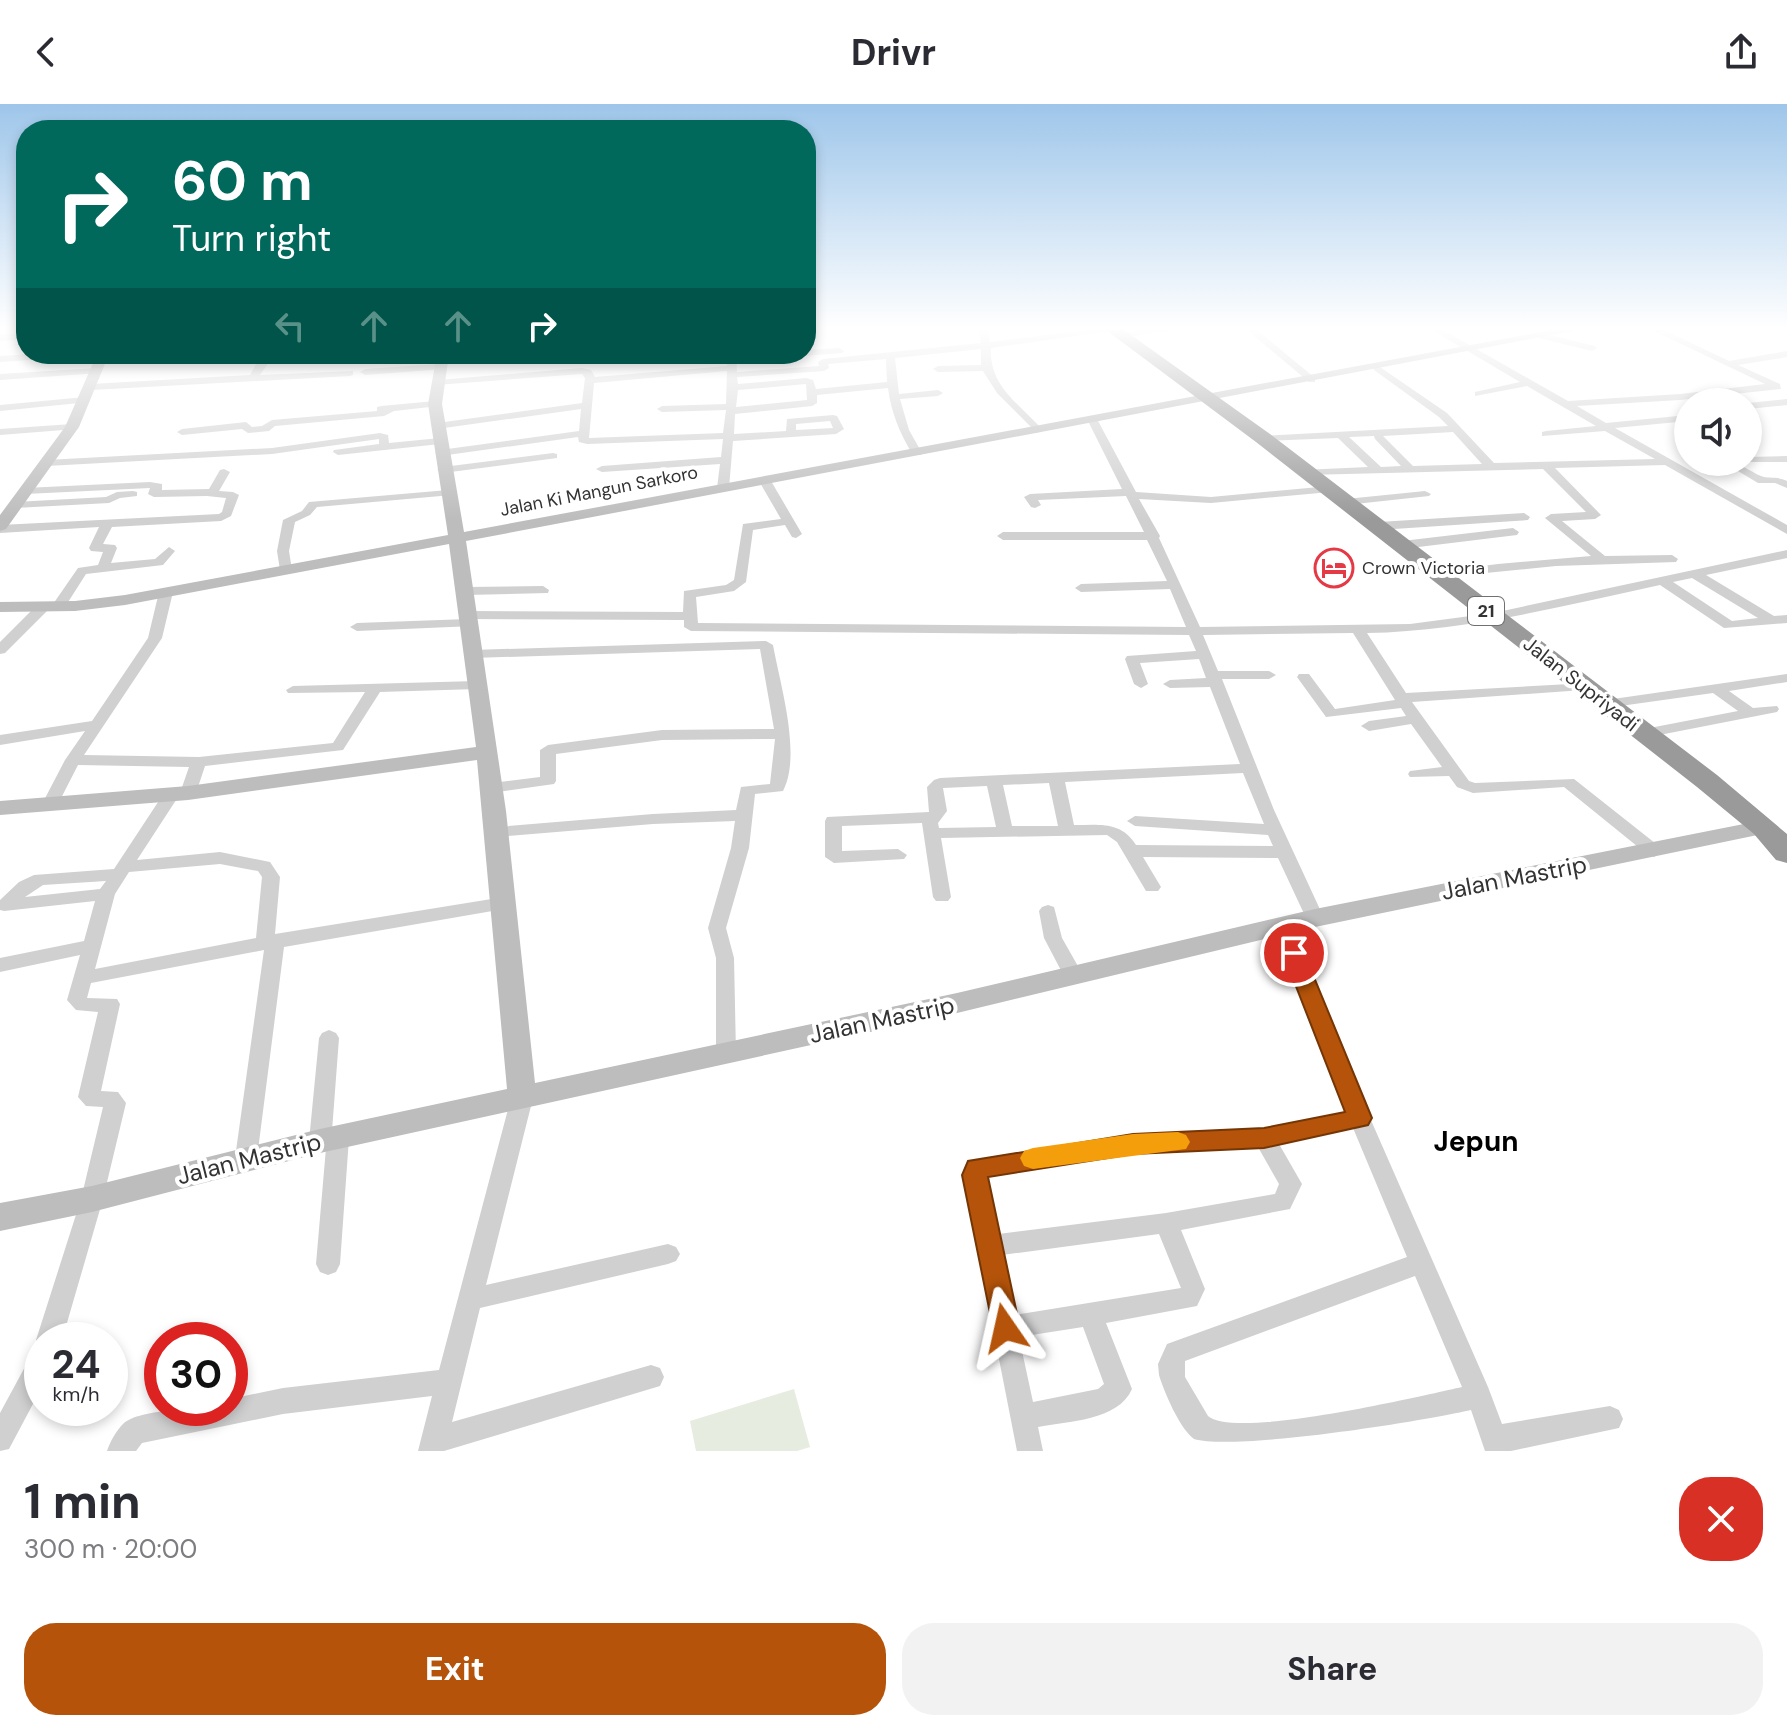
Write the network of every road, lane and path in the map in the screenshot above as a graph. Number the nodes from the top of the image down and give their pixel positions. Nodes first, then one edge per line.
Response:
1 (812, 392) edge
2 (88, 393) joint
3 (412, 393) edge
4 (440, 393) edge
5 (586, 393) edge
6 (731, 393) edge
7 (892, 393) edge
8 (935, 393) edge
9 (938, 393) dead end
10 (1001, 393) edge
11 (1197, 393) edge
12 (1235, 393) edge
13 (1412, 393) edge
14 (1483, 393) edge
15 (1544, 393) edge
16 (1733, 393) edge
17 (1478, 394) dead end
18 (1204, 398) junction
19 (1787, 402) edge
20 (1563, 404) junction
21 (1762, 405) edge
22 (584, 406) junction
23 (0, 408) edge
24 (391, 408) junction
25 (662, 409) dead end
26 (730, 409) junction
27 (297, 416) dead end
28 (1092, 419) junction
29 (1674, 419) edge
30 (72, 427) junction
31 (1603, 427) junction
32 (1456, 429) junction
33 (1037, 430) junction
34 (0, 432) edge
35 (182, 432) dead end
36 (584, 433) junction
37 (791, 434) dead end
38 (1340, 434) junction
39 (1546, 434) dead end
40 (1376, 435) junction
41 (765, 436) junction
42 (728, 437) junction
43 (1263, 438) junction
44 (384, 447) junction
45 (440, 448) junction
46 (272, 451) junction
47 (769, 451) dead end
48 (917, 453) junction
49 (553, 456) dead end
50 (1787, 459) edge
51 (725, 460) junction
52 (1762, 460) edge
53 (1667, 462) junction
54 (1674, 462) edge
55 (46, 463) junction
56 (1545, 464) junction
57 (1490, 466) junction
58 (1409, 468) junction
59 (602, 469) dead end
60 (1377, 469) junction
61 (224, 472) dead end
62 (1306, 472) junction
63 (1753, 476) edge
64 (765, 481) junction
65 (1038, 483) dead end
66 (1787, 485) edge
67 (723, 488) junction
68 (25, 491) junction
69 (117, 491) junction
70 (212, 492) junction
71 (448, 493) junction
72 (1131, 493) junction
73 (1425, 494) dead end
74 (1338, 496) junction
75 (15, 505) junction
76 (1524, 517) dead end
77 (107, 524) junction
78 (1379, 526) junction
79 (0, 528) edge
80 (1787, 530) edge
81 (1513, 532) dead end
82 (1003, 536) dead end
83 (1154, 536) junction
84 (456, 539) junction
85 (1402, 545) junction
86 (169, 551) dead end
87 (1787, 554) edge
88 (1600, 558) junction
89 (1672, 559) dead end
90 (103, 568) junction
91 (286, 570) junction
92 (1693, 573) junction
93 (1440, 575) junction
94 (1661, 580) junction
95 (1175, 585) junction
96 (1081, 588) dead end
97 (543, 590) dead end
98 (466, 591) junction
99 (166, 592) junction
100 (0, 607) edge
101 (50, 607) junction
102 (1493, 617) junction
103 (468, 619) junction
104 (1787, 619) edge
105 (1772, 621) junction
106 (690, 622) junction
107 (357, 627) dead end
108 (1195, 630) junction
109 (1358, 630) junction
110 (688, 645) junction
111 (0, 650) edge
112 (472, 654) junction
113 (1203, 655) junction
114 (1269, 675) dead end
115 (1304, 677) dead end
116 (1212, 678) junction
117 (1787, 678) edge
118 (1141, 684) dead end
119 (1170, 684) dead end
120 (477, 685) junction
121 (1583, 686) junction
122 (1716, 688) junction
123 (293, 690) dead end
124 (374, 690) junction
125 (1404, 700) junction
126 (1606, 704) junction
127 (1772, 709) dead end
128 (1750, 713) junction
129 (1415, 719) junction
130 (96, 725) junction
131 (1369, 726) dead end
132 (1644, 733) junction
133 (783, 734) junction
134 (0, 740) edge
135 (486, 752) junction
136 (73, 760) junction
137 (199, 762) junction
138 (1249, 768) junction
139 (1452, 771) junction
140 (1416, 774) dead end
141 (1056, 777) junction
142 (994, 779) junction
143 (491, 788) junction
144 (180, 793) junction
145 (50, 804) junction
146 (0, 808) edge
147 (742, 815) junction
148 (1135, 821) dead end
149 (933, 825) junction
150 (1776, 825) edge
151 (1067, 830) junction
152 (1273, 830) junction
153 (1005, 831) junction
154 (497, 832) junction
155 (1130, 851) junction
156 (1654, 851) junction
157 (1281, 852) junction
158 (1787, 853) edge
159 (898, 855) dead end
160 (123, 871) junction
161 (1152, 887) dead end
162 (106, 894) junction
163 (942, 897) dead end
164 (504, 903) junction
165 (3, 906) edge
166 (1048, 911) dead end
167 (1315, 918) junction
168 (1283, 925) junction
169 (270, 942) junction
170 (92, 946) junction
171 (0, 965) edge
172 (1073, 975) junction
173 (84, 978) junction
174 (329, 1038) dead end
175 (726, 1054) junction
176 (522, 1098) junction
177 (1359, 1118) junction
178 (1264, 1138) junction
179 (329, 1140) junction
180 (246, 1158) junction
181 (92, 1199) junction
182 (0, 1217) edge
183 (1166, 1223) junction
184 (989, 1246) junction
185 (668, 1254) dead end
186 (1421, 1263) junction
187 (328, 1264) dead end
188 (472, 1299) junction
189 (1091, 1315) junction
190 (54, 1322) edge
191 (1005, 1328) junction
192 (651, 1377) dead end
193 (450, 1381) junction
194 (24, 1394) edge
195 (1479, 1396) junction
196 (1023, 1417) junction
197 (1610, 1419) dead end
198 (2, 1434) edge
199 (1496, 1445) edge
200 (433, 1446) edge
201 (120, 1451) edge
202 (1030, 1451) edge

1 - 26 street
2 - 23 street
2 - 30 main road
3 - 24 street
4 - 45 main road
5 - 22 street
6 - 26 street
7 - 48 street
8 - 9 street
10 - 33 street
11 - 18 highway, 21
12 - 18 main road, Jalan Ki Mangun Sarkoro
13 - 32 street
14 - 17 street
15 - 20 street
16 - 20 street
18 - 28 main road, Jalan Ki Mangun Sarkoro
18 - 43 highway, Jalan Supriyadi / 21
19 - 21 street
20 - 31 street
22 - 36 street
22 - 45 street
24 - 27 street
24 - 35 street
25 - 26 street
26 - 42 street
28 - 33 main road, Jalan Ki Mangun Sarkoro
28 - 72 street
29 - 31 street
30 - 34 street
30 - 55 main road
31 - 39 street
31 - 53 street
32 - 40 street
32 - 57 street
33 - 48 main road, Jalan Ki Mangun Sarkoro
36 - 42 street
36 - 45 street
37 - 41 street
38 - 40 street
38 - 43 street
38 - 60 street
40 - 58 street
41 - 42 street
41 - 47 street
42 - 51 street
43 - 62 highway, Jalan Supriyadi / 21
44 - 45 street
44 - 46 street
44 - 46 street
45 - 49 street
45 - 71 main road
46 - 55 street
48 - 64 main road, Jalan Ki Mangun Sarkoro
50 - 52 street
51 - 59 street
51 - 67 street
53 - 54 street
53 - 56 street
53 - 80 street
55 - 68 main road
56 - 57 street
56 - 88 street
57 - 58 street
58 - 60 street
60 - 62 street
61 - 70 street
62 - 74 highway, Jalan Supriyadi / 21
63 - 66 street
64 - 67 main road, Jalan Ki Mangun Sarkoro
64 - 106 street
65 - 72 street
67 - 84 main road, Jalan Ki Mangun Sarkoro
68 - 69 street
68 - 75 main road
69 - 70 street
69 - 75 street
70 - 77 street
71 - 84 main road
71 - 91 street
72 - 74 street
72 - 83 street
73 - 74 street
74 - 78 highway, Jalan Supriyadi / 21
75 - 79 main road
76 - 78 street
77 - 79 street
77 - 90 street
78 - 85 highway, Jalan Supriyadi / 21
81 - 85 street
82 - 83 street
83 - 95 street
84 - 91 main road, Jalan Ki Mangun Sarkoro
84 - 98 main road
85 - 93 highway, Jalan Supriyadi / 21
86 - 90 street
87 - 92 street
88 - 89 street
88 - 93 street
90 - 101 street
91 - 99 main road, Jalan Ki Mangun Sarkoro
92 - 94 street
92 - 105 street
93 - 102 highway, Jalan Supriyadi / 21
94 - 102 street
94 - 105 street
95 - 96 street
95 - 108 street
97 - 98 street
98 - 103 main road
99 - 101 main road, Jalan Ki Mangun Sarkoro
99 - 130 street
100 - 101 main road, Jalan Ki Mangun Sarkoro
101 - 111 street
102 - 109 street
102 - 121 highway, Jalan Supriyadi / 21
103 - 106 street
103 - 107 street
103 - 112 main road
104 - 105 street
106 - 108 street
106 - 110 street
108 - 109 street
108 - 113 street
109 - 125 street
110 - 112 street
110 - 133 street
112 - 120 main road
113 - 116 street
113 - 118 street
114 - 116 street
115 - 125 street
116 - 119 street
116 - 138 street
117 - 122 street
120 - 124 street
120 - 135 main road
121 - 125 street
121 - 126 highway, Jalan Supriyadi / 21
122 - 126 street
122 - 128 street
123 - 124 street
124 - 137 street
125 - 129 street
126 - 132 highway, Jalan Supriyadi / 21
127 - 128 street
128 - 132 street
129 - 131 street
129 - 139 street
130 - 134 street
130 - 136 street
132 - 150 highway, Jalan Supriyadi / 21
133 - 143 street
133 - 147 street
135 - 143 main road
135 - 144 main road
136 - 137 street
136 - 145 street
137 - 144 street
138 - 141 street
138 - 152 street
139 - 140 street
139 - 156 street
141 - 142 street
141 - 151 street
142 - 149 street
142 - 153 street
143 - 154 main road
144 - 145 main road
144 - 160 street
145 - 146 main road
147 - 154 street
147 - 175 street
148 - 152 street
149 - 153 street
149 - 159 street
149 - 163 street
150 - 156 main road, Jalan Mastrip
150 - 158 highway, 21
151 - 153 street
151 - 155 street
152 - 157 street
154 - 164 main road
155 - 157 street
155 - 161 street
156 - 167 main road, Jalan Mastrip
157 - 167 street
160 - 162 street
160 - 165 street
160 - 169 street
162 - 165 street
162 - 170 street
164 - 169 street
164 - 176 main road
166 - 172 street
167 - 168 main road, Jalan Mastrip
168 - 172 main road, Jalan Mastrip
168 - 177 street
169 - 173 street
169 - 180 street
170 - 171 street
170 - 173 street
172 - 175 main road, Jalan Mastrip
173 - 181 street
174 - 179 street
175 - 176 main road, Jalan Mastrip
176 - 179 main road, Jalan Mastrip
176 - 188 street
177 - 178 street
177 - 186 street
178 - 183 street
178 - 184 street
179 - 180 main road, Jalan Mastrip
179 - 187 street
180 - 181 main road, Jalan Mastrip
181 - 182 main road, Jalan Mastrip
181 - 190 street
183 - 184 street
183 - 189 street
184 - 191 street
185 - 188 street
186 - 195 street
186 - 195 street
188 - 193 street
189 - 191 street
189 - 196 street
191 - 196 street
192 - 200 street
193 - 200 street
193 - 201 street
194 - 198 street
195 - 199 street
196 - 202 street
197 - 199 street

